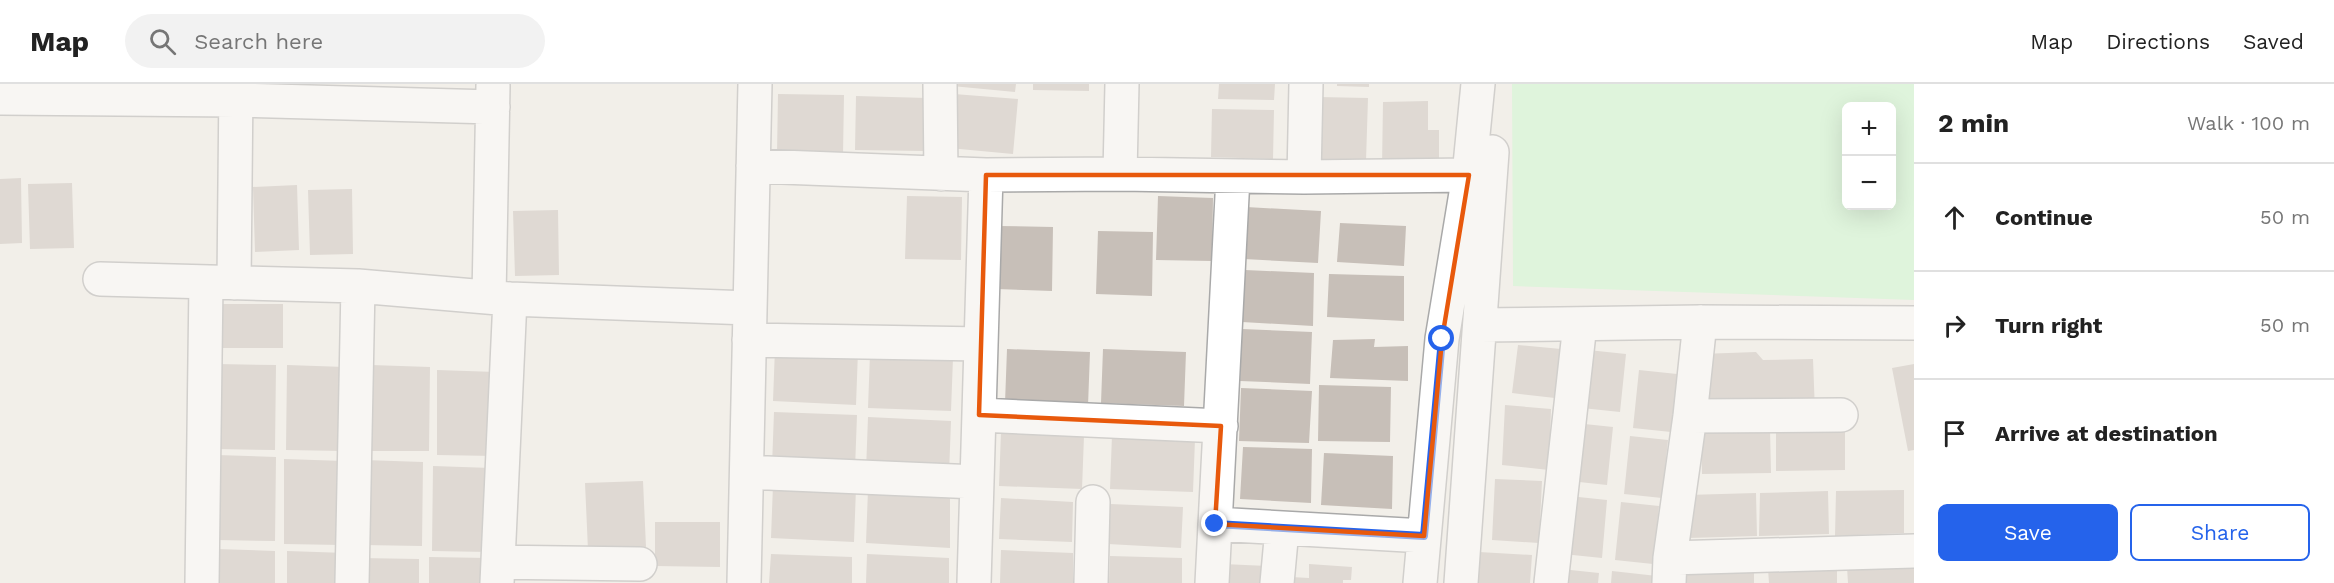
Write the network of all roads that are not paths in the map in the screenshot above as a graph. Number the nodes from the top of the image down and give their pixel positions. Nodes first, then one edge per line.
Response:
1 (755, 84) edge
2 (940, 84) edge
3 (1122, 84) edge
4 (1306, 84) edge
5 (1478, 84) edge
6 (1496, 84) edge
7 (236, 92) edge
8 (493, 95) edge
9 (0, 98) edge
10 (753, 166) junction
11 (941, 174) junction
12 (1120, 174) junction
13 (986, 175) junction
14 (1469, 175) junction
15 (1233, 177) junction
16 (1304, 177) junction
17 (100, 279) dead end
18 (220, 283) junction
19 (357, 285) junction
20 (500, 298) junction
21 (749, 308) junction
22 (1700, 322) junction
23 (1914, 323) edge
24 (1580, 324) junction
25 (1481, 325) junction
26 (749, 340) junction
27 (981, 344) junction
28 (979, 415) junction
29 (1841, 415) dead end
30 (1690, 416) junction
31 (1221, 426) junction
32 (747, 472) junction
33 (977, 482) junction
34 (1093, 502) dead end
35 (1215, 524) junction
36 (1282, 529) junction
37 (1424, 536) junction
38 (1914, 551) edge
39 (640, 564) dead end
40 (1669, 570) edge
41 (498, 572) edge
42 (202, 583) edge
43 (352, 583) edge
44 (744, 583) edge
45 (974, 583) edge
46 (1090, 583) edge
47 (1212, 583) edge
48 (1277, 583) edge
49 (1420, 583) edge
50 (1461, 583) edge
51 (1551, 583) edge

1 - 10 street
2 - 11 street
3 - 12 street
4 - 16 street
5 - 14 street
6 - 25 street
7 - 8 street
7 - 9 street
7 - 18 street
8 - 20 street
10 - 11 street
10 - 21 street
11 - 13 street
12 - 13 street
12 - 15 street
13 - 27 street
14 - 16 street
14 - 37 street
15 - 16 street
15 - 31 street
17 - 18 street
18 - 19 street
18 - 42 street
19 - 20 street
19 - 43 street
20 - 21 street
20 - 41 street
21 - 26 street
22 - 23 street
22 - 24 street
22 - 30 street
24 - 25 street
24 - 51 street
25 - 50 street
26 - 27 street
26 - 32 street
27 - 28 street
28 - 31 street
28 - 33 street
29 - 30 street
30 - 40 street
31 - 35 street
32 - 33 street
32 - 44 street
33 - 45 street
34 - 46 street
35 - 36 street
35 - 47 street
36 - 37 street
36 - 48 street
37 - 49 street
38 - 40 street
39 - 41 street

